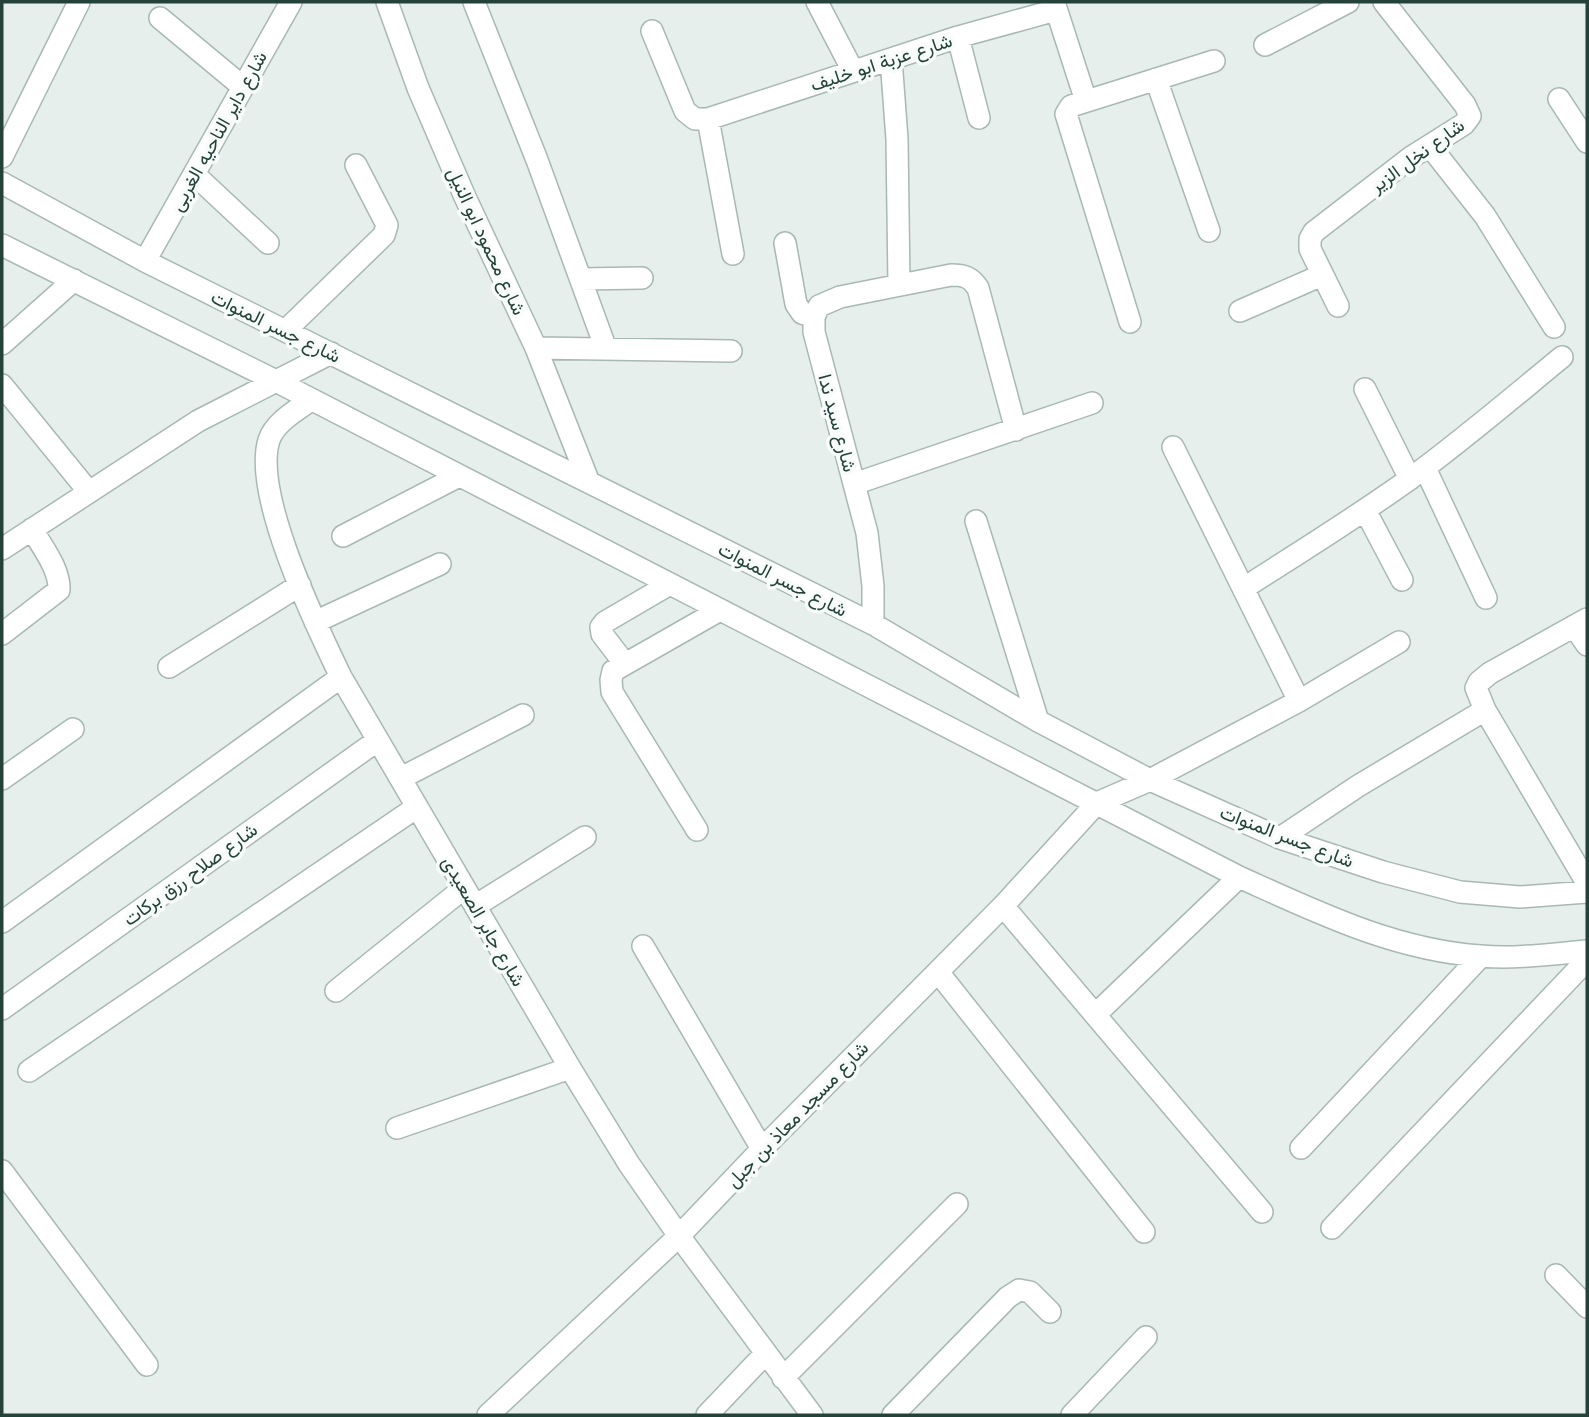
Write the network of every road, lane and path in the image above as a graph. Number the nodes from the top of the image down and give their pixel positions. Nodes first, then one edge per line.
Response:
1 (79, 2) edge
2 (291, 2) edge
3 (387, 2) edge
4 (474, 2) edge
5 (817, 2) edge
6 (1348, 2) edge
7 (1384, 2) edge
8 (1055, 6) edge
9 (160, 19) dead end
10 (652, 31) dead end
11 (958, 37) junction
12 (1265, 45) dead end
13 (891, 59) junction
14 (1214, 61) dead end
15 (853, 71) junction
16 (1156, 79) junction
17 (243, 87) junction
18 (1559, 99) dead end
19 (1086, 101) junction
20 (979, 118) dead end
21 (708, 119) junction
22 (1584, 130) edge
23 (1430, 146) junction
24 (2, 157) edge
25 (356, 165) dead end
26 (194, 174) junction
27 (2, 183) edge
28 (1209, 231) dead end
29 (268, 243) dead end
30 (785, 243) dead end
31 (2, 245) edge
32 (733, 254) dead end
33 (145, 261) junction
34 (1322, 275) junction
35 (642, 278) dead end
36 (581, 279) junction
37 (74, 280) junction
38 (899, 285) junction
39 (1338, 306) dead end
40 (1240, 311) dead end
41 (814, 317) junction
42 (1130, 322) dead end
43 (1554, 327) dead end
44 (286, 330) junction
45 (2, 344) edge
46 (536, 348) junction
47 (606, 349) junction
48 (731, 351) dead end
49 (331, 353) junction
50 (1562, 356) dead end
51 (274, 380) junction
52 (2, 385) edge
53 (1365, 389) dead end
54 (311, 400) junction
55 (1092, 403) dead end
56 (1016, 430) junction
57 (1173, 447) dead end
58 (1417, 473) junction
59 (459, 476) junction
60 (588, 480) junction
61 (854, 484) junction
62 (89, 492) junction
63 (1365, 510) junction
64 (976, 521) dead end
65 (32, 529) junction
66 (343, 537) dead end
67 (2, 549) edge
68 (440, 564) dead end
69 (1402, 580) dead end
70 (670, 584) junction
71 (300, 585) junction
72 (1244, 588) junction
73 (1486, 598) dead end
74 (720, 610) junction
75 (315, 622) junction
76 (1581, 622) edge
77 (873, 624) junction
78 (2, 634) edge
79 (1399, 642) dead end
80 (1587, 645) edge
81 (625, 664) junction
82 (169, 667) dead end
83 (341, 677) junction
84 (1299, 701) junction
85 (1485, 710) junction
86 (523, 715) dead end
87 (1038, 721) junction
88 (73, 729) dead end
89 (378, 740) junction
90 (401, 778) junction
91 (2, 779) edge
92 (1150, 780) junction
93 (1097, 803) junction
94 (417, 807) junction
95 (697, 830) dead end
96 (584, 837) dead end
97 (1280, 838) junction
98 (1239, 877) junction
99 (1587, 883) edge
100 (1587, 892) edge
101 (469, 897) junction
102 (1003, 906) junction
103 (2, 922) edge
104 (643, 946) dead end
105 (1481, 956) junction
106 (1586, 963) edge
107 (938, 972) junction
108 (336, 991) dead end
109 (2, 1009) edge
110 (1096, 1014) junction
111 (570, 1068) junction
112 (29, 1071) dead end
113 (397, 1128) dead end
114 (1301, 1148) dead end
115 (762, 1149) junction
116 (2, 1171) edge
117 (957, 1204) dead end
118 (1262, 1212) dead end
119 (1332, 1228) dead end
120 (1144, 1232) dead end
121 (679, 1236) junction
122 (1556, 1275) dead end
123 (1587, 1307) edge
124 (1051, 1312) dead end
125 (1146, 1337) dead end
126 (766, 1353) junction
127 (147, 1365) dead end
128 (783, 1378) junction
129 (488, 1415) edge
130 (706, 1415) edge
131 (812, 1415) edge
132 (893, 1415) edge
133 (1072, 1415) edge

1 - 24 street
2 - 17 street, شارع داير الناحيه الغربى
3 - 46 street, شارع محمود ابو النيل
4 - 36 street
5 - 15 street
6 - 12 street
7 - 23 street, شارع نخل الزير
8 - 11 street, شارع عزبة ابو خليف
8 - 19 street
9 - 17 street
10 - 21 street
11 - 13 street, شارع عزبة ابو خليف
11 - 20 street
13 - 15 street, شارع عزبة ابو خليف
13 - 38 street
14 - 16 street
15 - 21 street, شارع عزبة ابو خليف
16 - 19 street
16 - 28 street
17 - 26 street, شارع داير الناحيه الغربى
18 - 22 street
19 - 42 street
21 - 32 street
23 - 34 street, شارع نخل الزير
23 - 43 street
25 - 44 street
26 - 29 street
26 - 33 street, شارع داير الناحيه الغربى
27 - 33 street, شارع جسر المنوات
30 - 41 street
31 - 37 street
33 - 44 street, شارع جسر المنوات
34 - 39 street, شارع نخل الزير
34 - 40 street
35 - 36 street
36 - 47 street
37 - 45 street
37 - 51 street
38 - 41 street
38 - 56 street
41 - 61 street, شارع سيد ندا
44 - 49 street, شارع جسر المنوات
46 - 47 street
46 - 60 street, شارع محمود ابو النيل
47 - 48 street
49 - 51 street
49 - 60 street, شارع جسر المنوات
50 - 58 street
51 - 54 street
51 - 62 street
52 - 62 street
53 - 58 street
54 - 59 street
54 - 71 street, شارع جابر الصعيدى
55 - 56 street
56 - 61 street
57 - 72 street
58 - 63 street
58 - 73 street
59 - 66 street
59 - 70 street
60 - 77 street, شارع جسر المنوات
61 - 77 street, شارع سيد ندا
62 - 65 street
63 - 69 street
63 - 72 street
64 - 87 street
65 - 67 street
65 - 78 street
68 - 75 street
70 - 74 street
70 - 81 street
71 - 75 street, شارع جابر الصعيدى
71 - 82 street
72 - 84 street
74 - 81 street
74 - 93 street
75 - 83 street, شارع جابر الصعيدى
76 - 80 street
76 - 85 street
77 - 87 street, شارع جسر المنوات
79 - 84 street
81 - 95 street
83 - 89 street, شارع جابر الصعيدى
83 - 103 street
84 - 92 street
85 - 97 street
85 - 99 street
86 - 90 street
87 - 92 street, شارع جسر المنوات
88 - 91 street
89 - 90 street, شارع جابر الصعيدى
89 - 109 street, شارع صلاح رزق بركات
90 - 94 street, شارع جابر الصعيدى
92 - 93 street
92 - 97 street, شارع جسر المنوات
93 - 98 street
93 - 102 street, شارع مسجد معاذ بن جبل
94 - 101 street, شارع جابر الصعيدى
94 - 112 street
96 - 101 street
97 - 100 street, شارع جسر المنوات
98 - 105 street
98 - 110 street
101 - 108 street
101 - 111 street, شارع جابر الصعيدى
102 - 107 street, شارع مسجد معاذ بن جبل
102 - 110 street
104 - 115 street
105 - 106 street
105 - 114 street
106 - 119 street
107 - 115 street, شارع مسجد معاذ بن جبل
107 - 120 street
110 - 118 street
111 - 113 street
111 - 121 street, شارع جابر الصعيدى
115 - 121 street, شارع مسجد معاذ بن جبل
116 - 127 street
117 - 128 street
121 - 126 street, شارع جابر الصعيدى
121 - 129 street, شارع مسجد معاذ بن جبل
122 - 123 street
124 - 132 street
125 - 133 street
126 - 128 street, شارع جابر الصعيدى
126 - 130 street
128 - 131 street, شارع جابر الصعيدى

